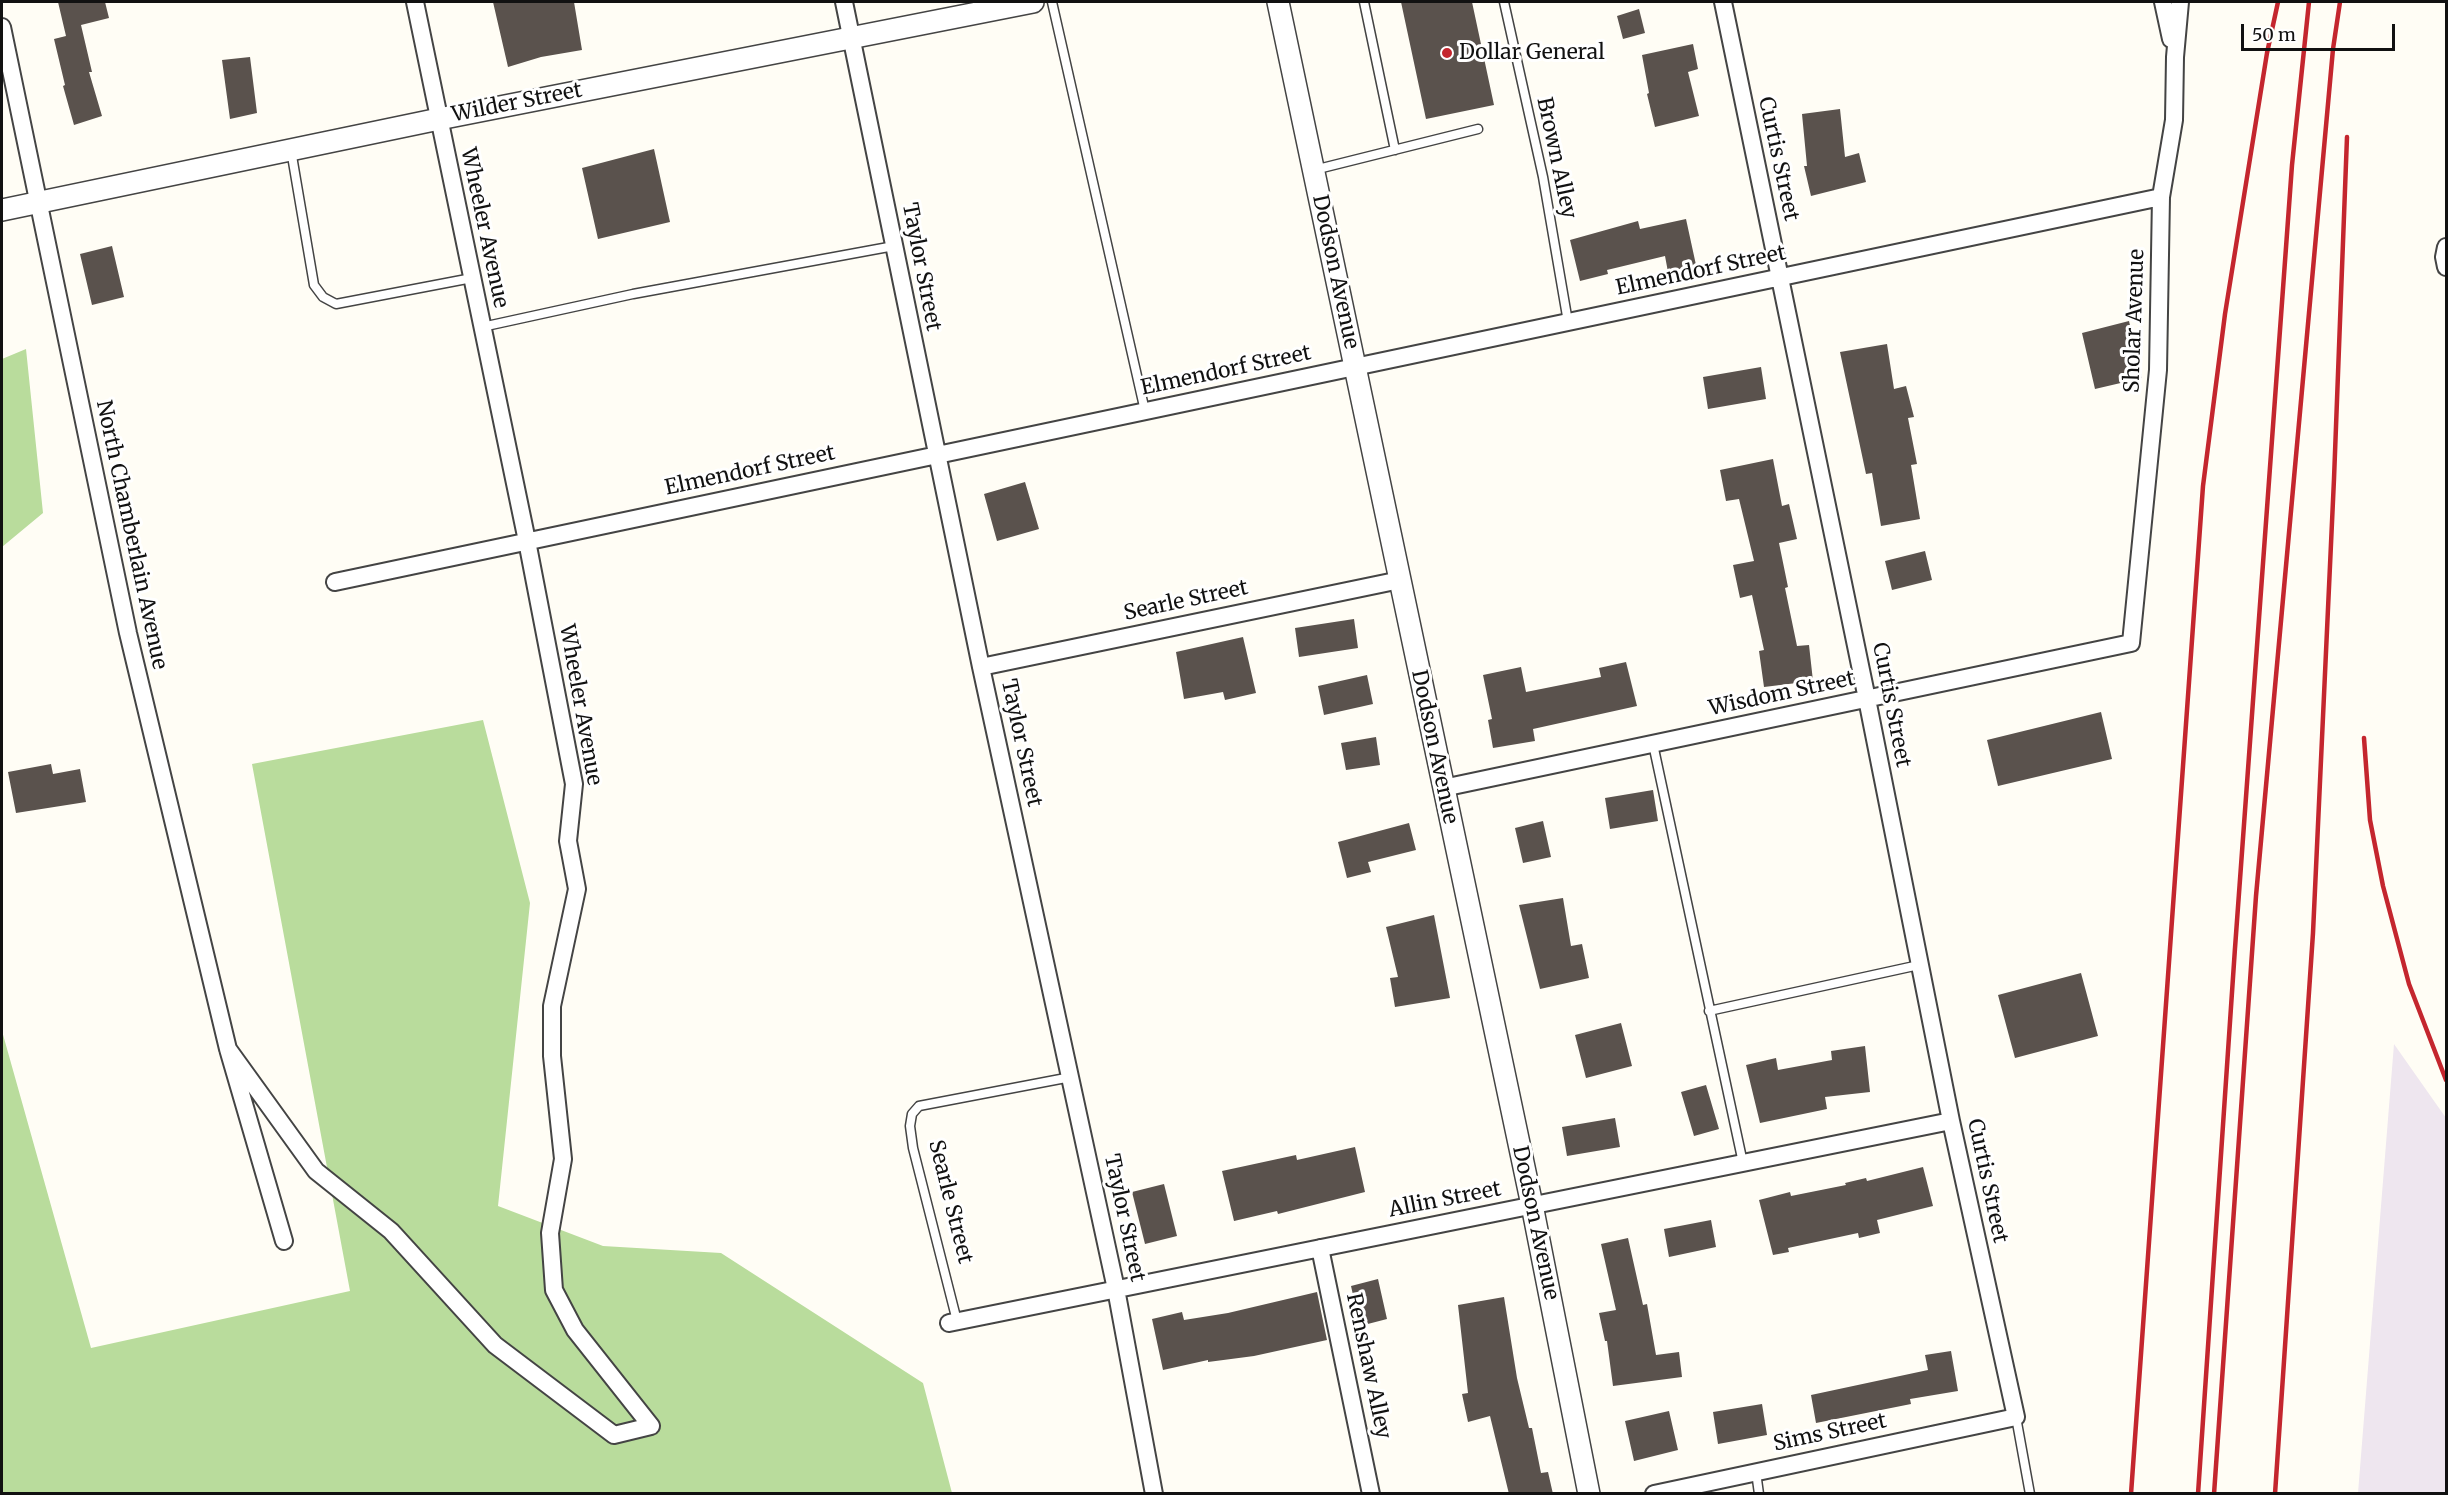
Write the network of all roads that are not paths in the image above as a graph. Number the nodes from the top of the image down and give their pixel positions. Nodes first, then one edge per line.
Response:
1 (415, 2) edge
2 (844, 2) edge
3 (1033, 2) edge
4 (1052, 2) edge
5 (1278, 2) edge
6 (1364, 2) edge
7 (1504, 2) edge
8 (1723, 2) edge
9 (2163, 2) edge
10 (2180, 2) edge
11 (2, 27) edge
12 (852, 37) junction
13 (2175, 57) junction
14 (439, 118) junction
15 (1478, 129) dead end
16 (291, 150) junction
17 (1395, 150) junction
18 (1314, 170) junction
19 (2161, 197) junction
20 (38, 202) junction
21 (2, 210) edge
22 (894, 246) junction
23 (2446, 247) edge
24 (2446, 267) edge
25 (472, 278) junction
26 (1780, 278) junction
27 (1568, 322) junction
28 (482, 327) junction
29 (1356, 367) junction
30 (1145, 411) junction
31 (937, 455) junction
32 (527, 541) junction
33 (1400, 580) junction
34 (335, 582) dead end
35 (2131, 643) joint
36 (981, 667) junction
37 (1867, 699) junction
38 (1653, 744) junction
39 (1443, 788) junction
40 (1919, 965) junction
41 (1709, 1011) junction
42 (228, 1049) junction
43 (1072, 1077) junction
44 (1951, 1121) junction
45 (1743, 1163) junction
46 (1532, 1205) junction
47 (284, 1241) dead end
48 (1320, 1248) junction
49 (1116, 1289) junction
50 (953, 1322) joint
51 (2016, 1417) junction
52 (614, 1436) joint
53 (1756, 1472) junction
54 (1154, 1494) edge
55 (1371, 1494) edge
56 (1589, 1494) edge
57 (1654, 1494) edge
58 (1759, 1494) edge
59 (2030, 1494) edge

1 - 14 street, Wheeler Avenue
2 - 12 street, Taylor Street
3 - 12 street, Wilder Street
4 - 30 lane
5 - 18 street, Dodson Avenue
6 - 17 lane
7 - 27 lane, Brown Alley
8 - 26 street, Curtis Street
9 - 13 street
10 - 13 street, Sholar Avenue
11 - 20 street, North Chamberlain Avenue
12 - 14 street, Wilder Street
12 - 22 street, Taylor Street
13 - 19 street, Sholar Avenue
14 - 16 street, Wilder Street
14 - 25 street, Wheeler Avenue
15 - 17 lane
16 - 20 street, Wilder Street
16 - 25 lane
17 - 18 lane
18 - 29 street, Dodson Avenue
19 - 26 street, Elmendorf Street
19 - 35 street, Sholar Avenue
20 - 21 street, Wilder Street
20 - 42 street, North Chamberlain Avenue
22 - 28 lane
22 - 31 street, Taylor Street
23 - 24 street
25 - 28 street, Wheeler Avenue
26 - 27 street, Elmendorf Street
26 - 37 street, Curtis Street
27 - 29 street, Elmendorf Street
28 - 32 street, Wheeler Avenue
29 - 30 street, Elmendorf Street
29 - 33 street, Dodson Avenue
30 - 31 street, Elmendorf Street
31 - 32 street, Elmendorf Street
31 - 36 street, Taylor Street
32 - 34 street, Elmendorf Street
32 - 52 street, Wheeler Avenue
33 - 36 street, Searle Street
33 - 39 street, Dodson Avenue
35 - 37 street, Wisdom Street
36 - 43 street, Taylor Street
37 - 38 street, Wisdom Street
37 - 40 street, Curtis Street
38 - 39 street, Wisdom Street
38 - 41 lane
39 - 46 street, Dodson Avenue
40 - 41 lane
40 - 44 street, Curtis Street
41 - 45 lane
42 - 47 street, North Chamberlain Avenue
42 - 52 street, North Chamberlain Avenue
43 - 49 street, Taylor Street
43 - 50 lane, Searle Street
44 - 45 street, Allin Street
44 - 51 street, Curtis Street
45 - 46 street, Allin Street
46 - 48 street, Allin Street
46 - 56 street, Dodson Avenue
48 - 49 street, Allin Street
48 - 55 street, Renshaw Alley
49 - 50 street, Allin Street
49 - 54 street, Taylor Street
51 - 53 street, Sims Street
51 - 59 lane
53 - 57 street, Sims Street
53 - 58 lane

